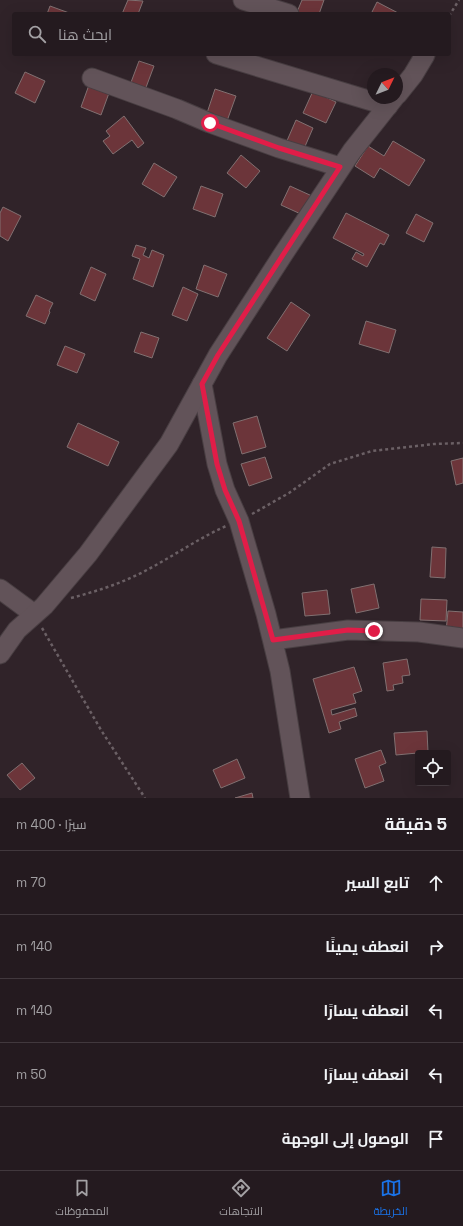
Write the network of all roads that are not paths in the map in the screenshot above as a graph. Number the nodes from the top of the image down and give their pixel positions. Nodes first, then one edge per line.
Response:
1 (243, 0) edge
2 (282, 12) edge
3 (224, 56) edge
4 (424, 56) edge
5 (92, 78) dead end
6 (403, 88) edge
7 (367, 93) edge
8 (390, 104) edge
9 (340, 167) junction
10 (202, 384) junction
11 (0, 589) edge
12 (34, 614) junction
13 (463, 638) edge
14 (273, 640) junction
15 (0, 654) edge
16 (300, 798) edge

1 - 2 street
3 - 7 street
4 - 6 street
5 - 9 street
8 - 9 street
9 - 10 street
10 - 12 street
10 - 14 street
11 - 12 street
12 - 15 street
13 - 14 street
14 - 16 street

